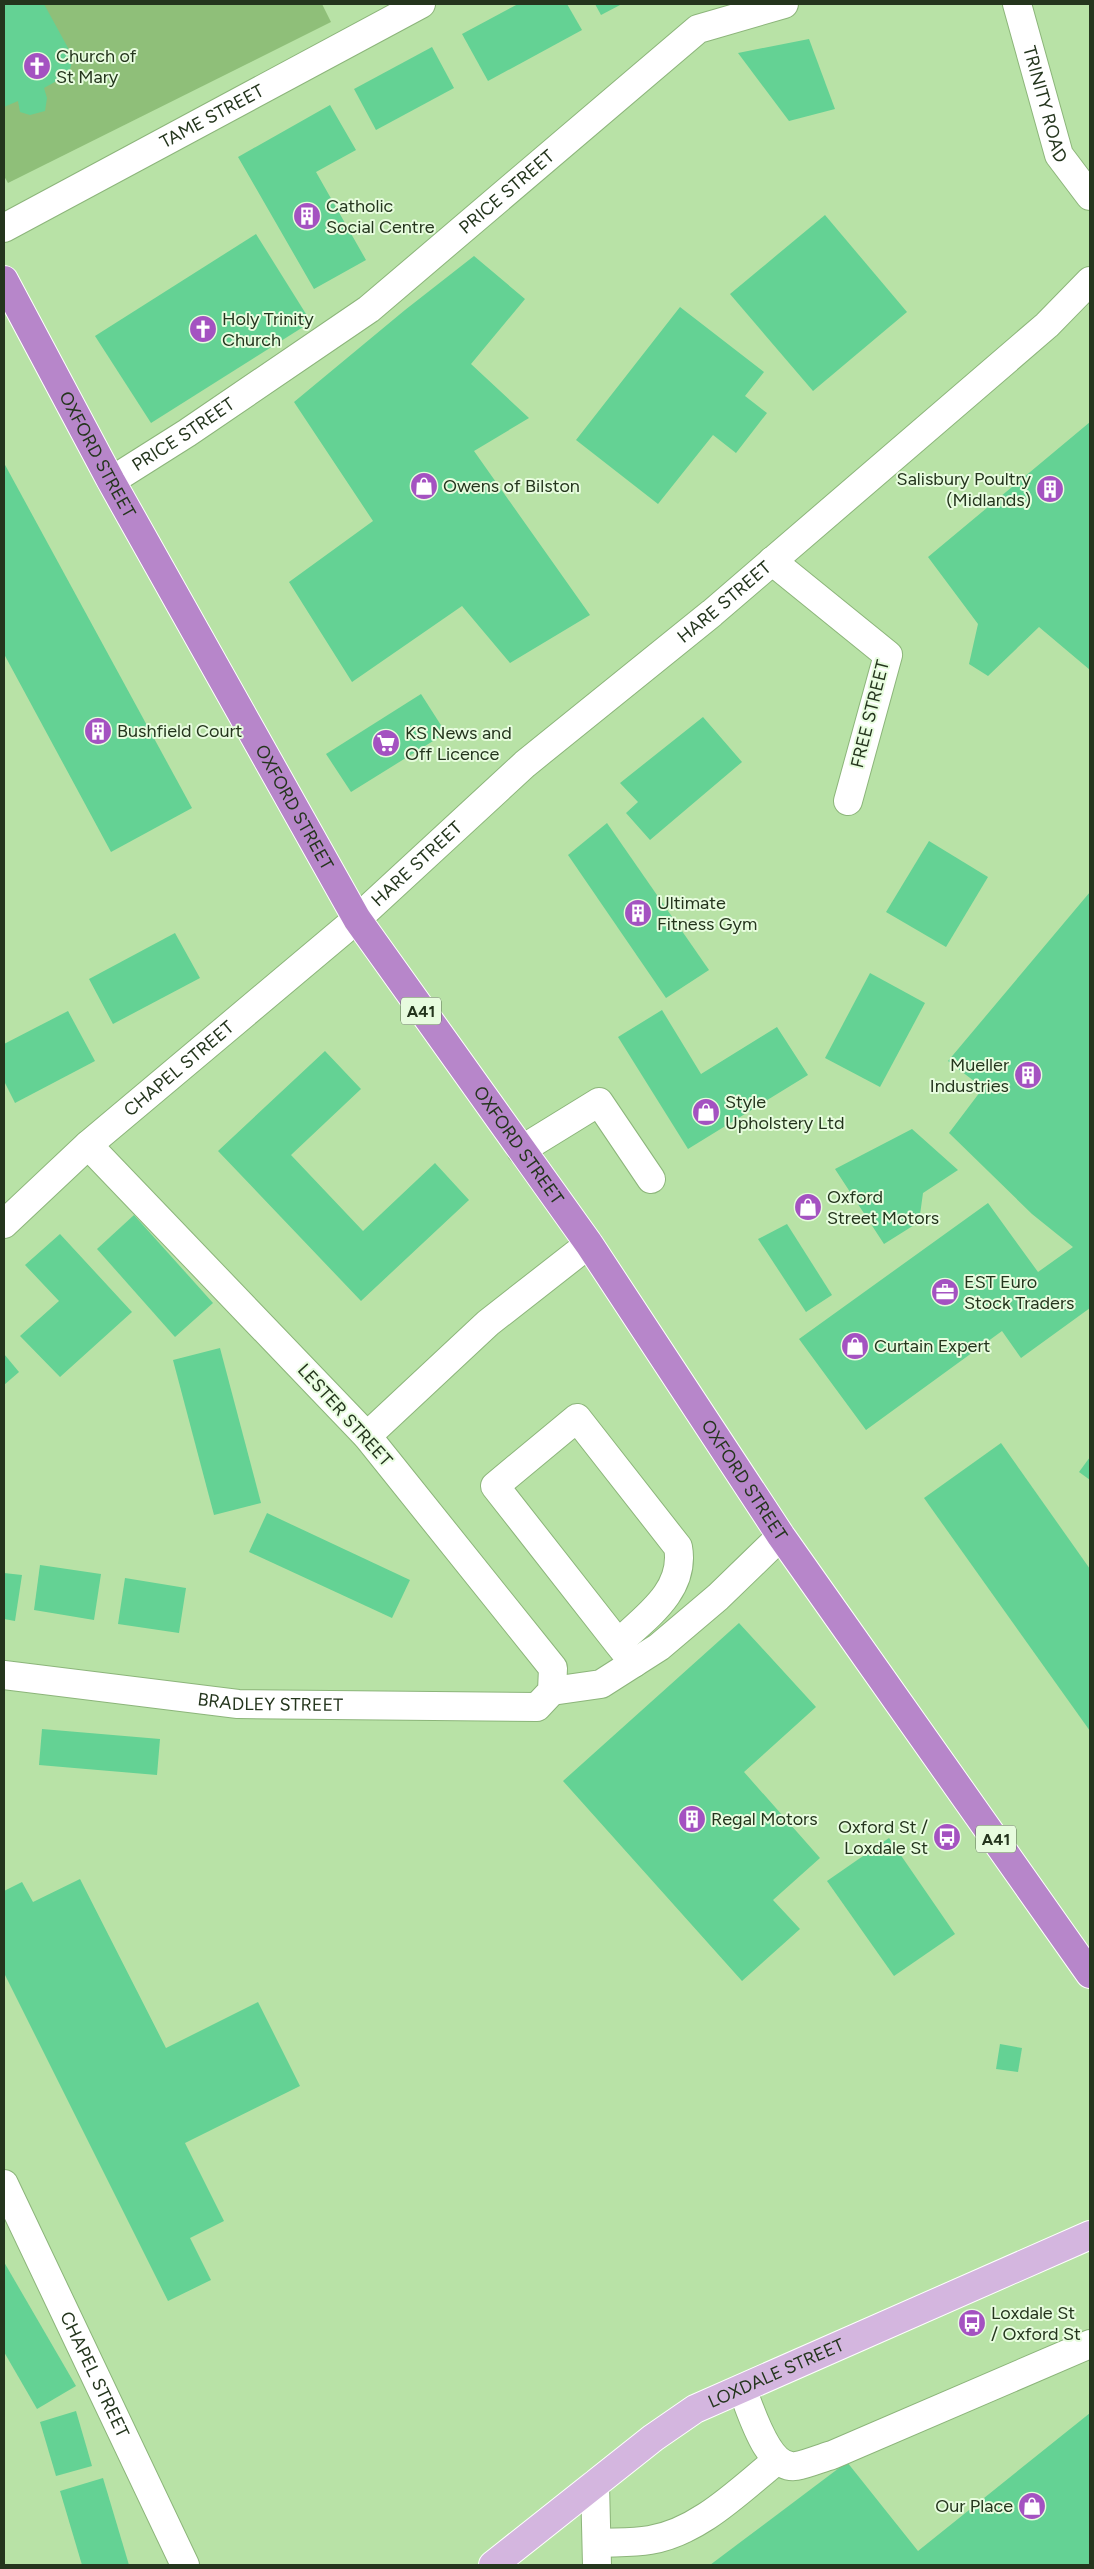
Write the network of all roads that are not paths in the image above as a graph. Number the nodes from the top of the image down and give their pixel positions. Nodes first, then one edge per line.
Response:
1 (421, 4) edge
2 (784, 4) edge
3 (1017, 4) edge
4 (1090, 196) edge
5 (4, 228) edge
6 (4, 280) edge
7 (1090, 281) edge
8 (111, 481) junction
9 (772, 561) junction
10 (848, 800) dead end
11 (357, 919) junction
12 (88, 1145) junction
13 (520, 1150) junction
14 (652, 1180) dead end
15 (4, 1224) edge
16 (589, 1244) junction
17 (367, 1436) junction
18 (781, 1536) junction
19 (626, 1653) junction
20 (4, 1675) edge
21 (544, 1699) junction
22 (1090, 1974) edge
23 (4, 2184) edge
24 (1090, 2235) edge
25 (1090, 2344) edge
26 (742, 2389) junction
27 (776, 2461) junction
28 (595, 2484) junction
29 (597, 2554) edge
30 (185, 2565) edge
31 (494, 2565) edge

1 - 5 street, TAME STREET
2 - 8 street, PRICE STREET
3 - 4 street, TRINITY ROAD
6 - 8 highway, OXFORD STREET / A41
7 - 9 street, HARE STREET
8 - 11 highway, OXFORD STREET / A41
9 - 10 street, FREE STREET
9 - 11 street, HARE STREET
11 - 12 street, CHAPEL STREET
11 - 13 highway, OXFORD STREET / A41
12 - 15 street, CHAPEL STREET
12 - 17 street, LESTER STREET
13 - 14 street
13 - 16 highway, OXFORD STREET / A41
16 - 17 street
16 - 18 highway, OXFORD STREET / A41
17 - 21 street, LESTER STREET
18 - 19 street
18 - 22 highway, OXFORD STREET / A41
19 - 19 street
19 - 21 street, BRADLEY STREET
20 - 21 street, BRADLEY STREET
23 - 30 street, CHAPEL STREET
24 - 26 main road, LOXDALE STREET
25 - 27 street
26 - 27 street
26 - 28 main road, LOXDALE STREET
27 - 29 street
28 - 29 street
28 - 31 main road, LOXDALE STREET

